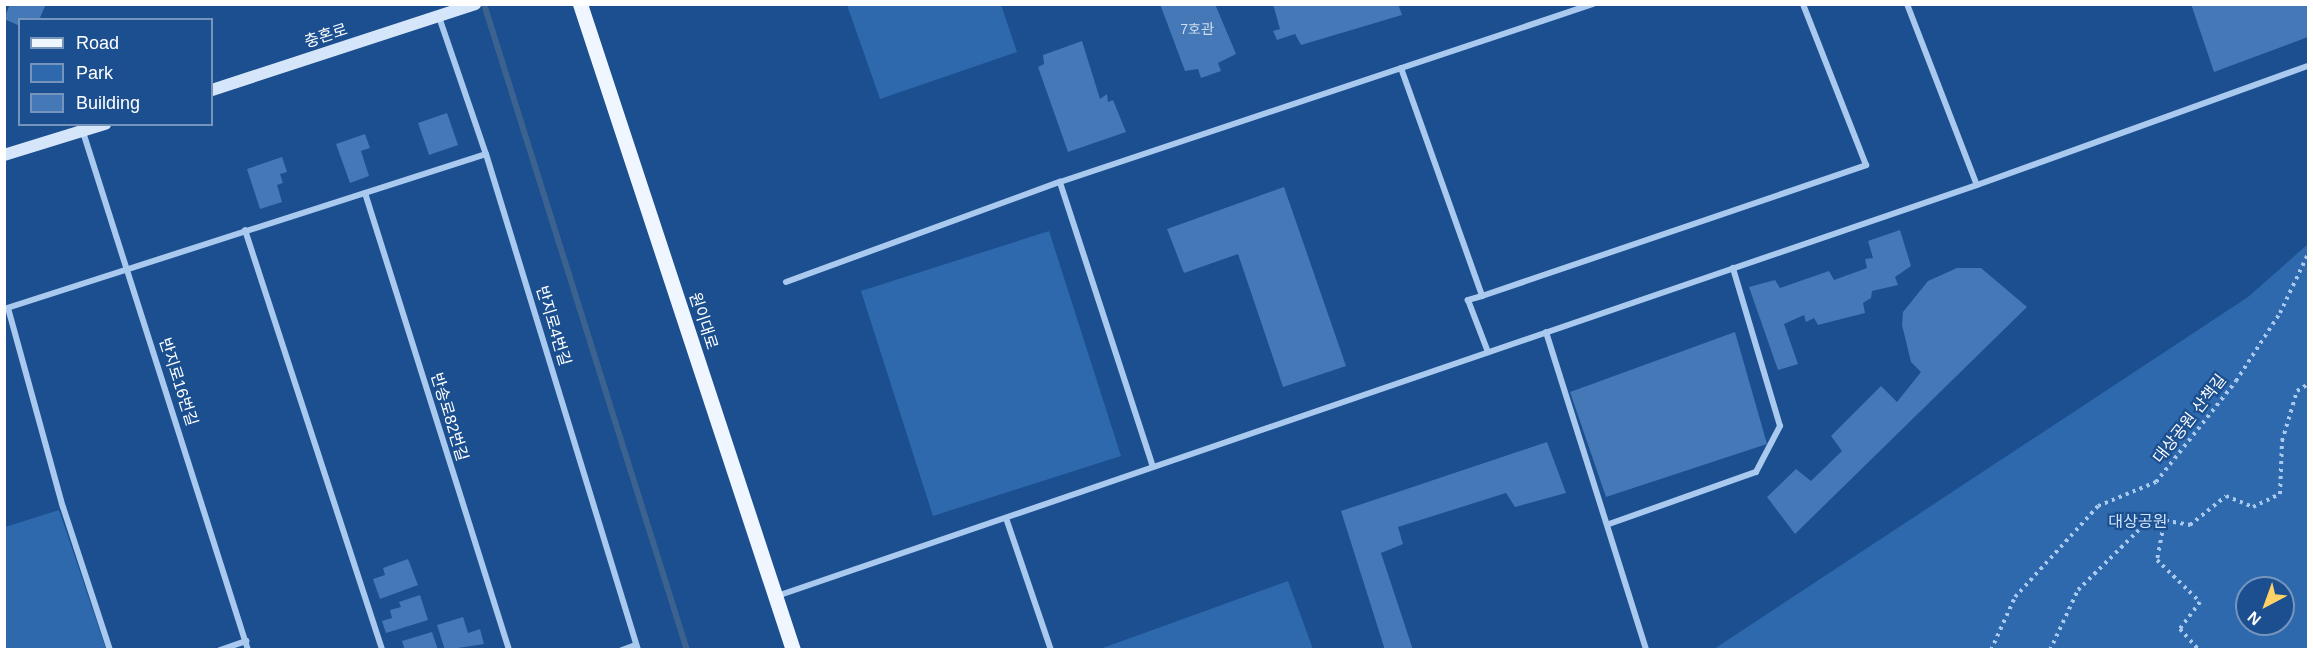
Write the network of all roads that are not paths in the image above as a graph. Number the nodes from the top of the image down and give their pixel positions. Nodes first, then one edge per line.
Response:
1 (476, 4) edge
2 (580, 4) edge
3 (1593, 4) edge
4 (1803, 4) edge
5 (1907, 4) edge
6 (445, 15) junction
7 (2308, 66) edge
8 (1401, 68) junction
9 (213, 90) edge
10 (100, 126) edge
11 (83, 132) junction
12 (486, 154) junction
13 (4, 155) edge
14 (1060, 182) junction
15 (1977, 185) junction
16 (365, 193) junction
17 (245, 230) junction
18 (127, 267) junction
19 (1733, 268) junction
20 (786, 282) dead end
21 (1482, 296) junction
22 (6, 308) edge
23 (1546, 332) junction
24 (1488, 352) junction
25 (1154, 467) junction
26 (1006, 518) junction
27 (1609, 524) junction
28 (776, 597) junction
29 (246, 641) junction
30 (637, 647) edge
31 (110, 650) edge
32 (220, 650) edge
33 (248, 650) edge
34 (382, 650) edge
35 (508, 650) edge
36 (622, 650) edge
37 (793, 650) edge
38 (1051, 650) edge
39 (1646, 650) edge

1 - 6 main road, 충혼로
2 - 28 main road, 원이대로
3 - 8 street
4 - 21 street
5 - 15 street
6 - 9 main road, 충혼로
6 - 12 street, 반지로4번길
7 - 15 street
8 - 14 street
8 - 21 street
10 - 11 main road
11 - 13 main road
11 - 18 street, 반지로16번길
12 - 16 street
12 - 30 street, 반지로4번길
14 - 20 street
14 - 25 street
15 - 19 street
16 - 17 street
16 - 35 street, 반송로82번길
17 - 18 street
17 - 34 street
18 - 22 street
18 - 29 street, 반지로16번길
19 - 23 street
19 - 27 street
21 - 24 street
22 - 31 street
23 - 24 street
23 - 27 street
24 - 25 street
25 - 26 street
26 - 28 street
26 - 38 street
27 - 39 street
28 - 37 main road, 원이대로
29 - 32 street
29 - 33 street, 반지로16번길
30 - 36 street, 반지로4번길

